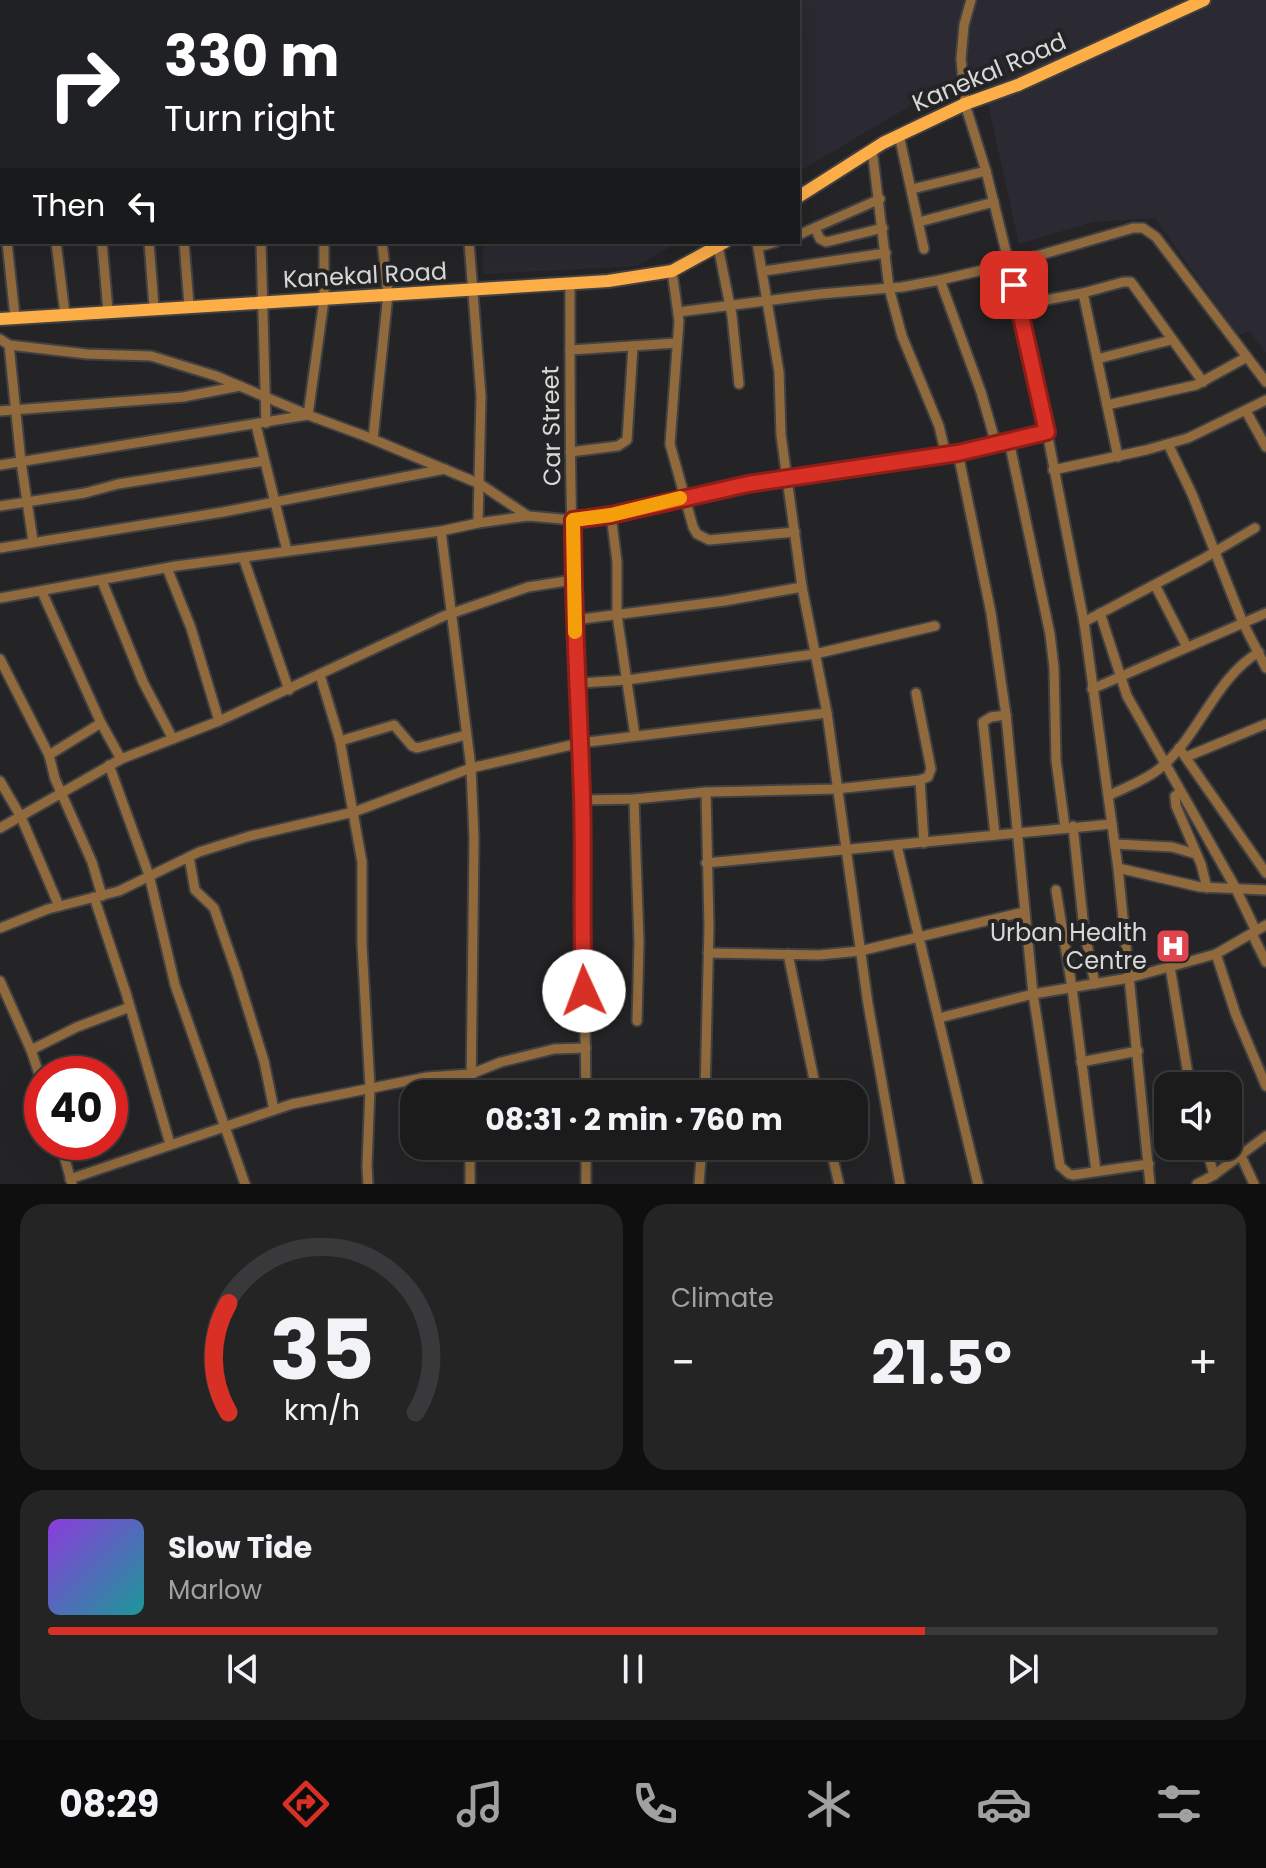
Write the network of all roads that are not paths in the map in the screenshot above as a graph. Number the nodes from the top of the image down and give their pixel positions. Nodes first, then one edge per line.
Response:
1 (971, 0) edge
2 (1204, 0) edge
3 (965, 104) junction
4 (899, 135) junction
5 (872, 149) junction
6 (986, 171) junction
7 (912, 189) junction
8 (800, 196) edge
9 (880, 199) junction
10 (994, 202) junction
11 (919, 222) junction
12 (815, 228) junction
13 (883, 228) junction
14 (800, 234) edge
15 (7, 244) edge
16 (56, 244) edge
17 (102, 244) edge
18 (149, 244) edge
19 (184, 244) edge
20 (261, 244) edge
21 (324, 244) edge
22 (382, 244) edge
23 (469, 244) edge
24 (721, 244) edge
25 (758, 244) edge
26 (924, 249) dead end
27 (886, 253) junction
28 (1009, 264) junction
29 (672, 271) junction
30 (764, 271) junction
31 (940, 280) junction
32 (570, 284) junction
33 (889, 288) junction
34 (473, 290) junction
35 (1083, 293) junction
36 (388, 294) junction
37 (324, 300) junction
38 (263, 302) junction
39 (766, 302) junction
40 (189, 305) junction
41 (1019, 305) junction
42 (730, 306) junction
43 (154, 307) junction
44 (108, 311) junction
45 (678, 312) junction
46 (65, 314) junction
47 (15, 317) junction
48 (0, 319) edge
49 (1171, 340) junction
50 (4, 342) edge
51 (677, 343) junction
52 (633, 346) junction
53 (570, 350) junction
54 (1247, 357) junction
55 (1097, 359) junction
56 (1203, 382) junction
57 (1266, 382) edge
58 (739, 384) dead end
59 (240, 386) junction
60 (265, 396) junction
61 (1266, 400) edge
62 (1107, 405) junction
63 (16, 409) junction
64 (0, 411) edge
65 (1246, 411) junction
66 (308, 415) junction
67 (261, 424) junction
68 (1047, 432) junction
69 (373, 439) junction
70 (1009, 441) junction
71 (996, 444) junction
72 (1168, 444) junction
73 (1266, 447) edge
74 (570, 452) junction
75 (958, 453) junction
76 (946, 455) junction
77 (1118, 457) junction
78 (264, 461) junction
79 (21, 462) junction
80 (0, 465) edge
81 (445, 469) junction
82 (1053, 470) junction
83 (788, 479) junction
84 (480, 484) junction
85 (684, 497) junction
86 (27, 502) junction
87 (274, 502) junction
88 (0, 506) edge
89 (611, 515) junction
90 (528, 516) junction
91 (573, 520) junction
92 (478, 523) junction
93 (1255, 528) dead end
94 (441, 531) junction
95 (795, 532) junction
96 (33, 541) junction
97 (0, 548) edge
98 (287, 551) junction
99 (1215, 552) junction
100 (243, 557) junction
101 (167, 568) junction
102 (573, 580) junction
103 (102, 581) junction
104 (1155, 585) junction
105 (802, 587) junction
106 (42, 592) junction
107 (0, 598) edge
108 (452, 613) junction
109 (1100, 613) junction
110 (1266, 613) edge
111 (617, 615) junction
112 (574, 620) junction
113 (1084, 622) junction
114 (1243, 623) junction
115 (935, 626) dead end
116 (1187, 647) junction
117 (1259, 652) junction
118 (815, 654) junction
119 (0, 659) edge
120 (1266, 668) edge
121 (320, 675) junction
122 (1121, 676) junction
123 (627, 680) junction
124 (580, 683) junction
125 (1092, 689) junction
126 (289, 690) junction
127 (916, 693) dead end
128 (827, 713) junction
129 (1006, 715) junction
130 (219, 721) junction
131 (101, 723) junction
132 (1266, 724) edge
133 (466, 735) junction
134 (635, 736) junction
135 (173, 739) junction
136 (340, 741) junction
137 (580, 743) junction
138 (1179, 748) junction
139 (49, 755) junction
140 (1186, 757) junction
141 (121, 759) junction
142 (1165, 763) junction
143 (109, 765) junction
144 (471, 768) junction
145 (920, 780) junction
146 (0, 781) edge
147 (836, 789) junction
148 (706, 792) junction
149 (1181, 792) junction
150 (61, 794) junction
151 (1110, 795) junction
152 (634, 799) junction
153 (582, 800) junction
154 (354, 812) junction
155 (21, 817) junction
156 (1112, 824) junction
157 (1069, 826) junction
158 (0, 828) edge
159 (1019, 833) junction
160 (995, 835) junction
161 (924, 843) junction
162 (1115, 844) junction
163 (897, 846) junction
164 (844, 849) junction
165 (1196, 854) junction
166 (189, 857) junction
167 (706, 863) junction
168 (1118, 868) junction
169 (1266, 873) edge
170 (149, 875) junction
171 (1235, 887) junction
172 (1207, 888) junction
173 (1056, 890) dead end
174 (1266, 890) edge
175 (98, 897) junction
176 (59, 906) junction
177 (1024, 912) junction
178 (0, 928) edge
179 (1258, 930) edge
180 (918, 936) junction
181 (860, 951) junction
182 (708, 953) junction
183 (788, 954) junction
184 (1216, 954) junction
185 (1266, 962) edge
186 (1170, 967) junction
187 (1129, 978) junction
188 (1095, 984) junction
189 (1, 987) edge
190 (1072, 988) junction
191 (1033, 994) junction
192 (130, 1007) junction
193 (939, 1018) junction
194 (637, 1021) dead end
195 (586, 1048) junction
196 (31, 1050) junction
197 (1138, 1051) junction
198 (33, 1056) edge
199 (1081, 1062) junction
200 (1188, 1072) edge
201 (471, 1074) junction
202 (471, 1080) edge
203 (586, 1080) edge
204 (705, 1080) edge
205 (814, 1080) edge
206 (1266, 1086) edge
207 (370, 1088) junction
208 (274, 1110) junction
209 (224, 1127) junction
210 (1266, 1136) edge
211 (170, 1144) junction
212 (1242, 1155) edge
213 (1242, 1158) edge
214 (65, 1160) edge
215 (470, 1160) edge
216 (586, 1160) edge
217 (701, 1160) edge
218 (833, 1160) edge
219 (1210, 1160) edge
220 (1235, 1160) edge
221 (1149, 1164) junction
222 (1096, 1171) junction
223 (1214, 1175) junction
224 (71, 1181) edge
225 (245, 1184) edge
226 (368, 1184) edge
227 (470, 1184) edge
228 (586, 1184) edge
229 (699, 1184) edge
230 (839, 1184) edge
231 (900, 1184) edge
232 (978, 1184) edge
233 (1150, 1184) edge
234 (1197, 1184) edge
235 (1254, 1184) edge

1 - 3 street
2 - 3 main road, Kanekal Road
3 - 4 main road, Kanekal Road
3 - 6 street
4 - 5 main road, Kanekal Road
4 - 7 street
5 - 8 main road, Kanekal Road
5 - 9 street
6 - 7 street
6 - 10 street
7 - 11 street
9 - 12 street
9 - 13 street
10 - 11 street
10 - 28 street
11 - 26 street
12 - 13 street
12 - 14 street
13 - 27 street
15 - 47 street
16 - 46 street
17 - 44 street
18 - 43 street
19 - 40 street
20 - 38 street
21 - 37 street
22 - 36 street
23 - 34 street
24 - 29 main road, Kanekal Road
24 - 42 street
25 - 30 street
27 - 30 street
27 - 33 street
28 - 31 street
28 - 41 street
28 - 54 street
29 - 32 main road, Kanekal Road
29 - 45 street
30 - 39 street
31 - 33 street
31 - 71 street
32 - 34 main road, Kanekal Road
32 - 53 street, Car Street
33 - 39 street
33 - 76 street
34 - 36 main road, Kanekal Road
34 - 84 street
35 - 41 street
35 - 49 street
35 - 55 street
36 - 37 main road, Kanekal Road
36 - 69 street
37 - 38 main road, Kanekal Road
37 - 66 street
38 - 40 main road, Kanekal Road
38 - 60 street
39 - 42 street
39 - 83 street
40 - 43 main road, Kanekal Road
41 - 68 street
42 - 45 street
42 - 58 street
43 - 44 main road, Kanekal Road
44 - 46 main road, Kanekal Road
45 - 51 street
46 - 47 main road, Kanekal Road
47 - 48 main road, Kanekal Road
49 - 55 street
49 - 56 street
50 - 59 street
50 - 63 street
51 - 52 street
51 - 85 street
52 - 53 street
52 - 74 street
53 - 74 street, Car Street
54 - 56 street
54 - 57 street
55 - 62 street
56 - 62 street
59 - 60 street
59 - 63 street
60 - 66 street
60 - 67 street
61 - 65 street
62 - 77 street
63 - 64 street
63 - 79 street
65 - 72 street
65 - 73 street
66 - 67 street
66 - 69 street
67 - 78 street
67 - 79 street
68 - 70 street
68 - 82 street
69 - 81 street
70 - 71 street
70 - 157 street
71 - 75 street
72 - 77 street
72 - 99 street
74 - 91 street, Car Street
75 - 76 street
75 - 129 street
76 - 83 street
77 - 82 street
78 - 86 street
78 - 87 street
79 - 80 street
79 - 86 street
81 - 84 street
81 - 87 street
82 - 113 street
83 - 85 street
83 - 95 street
84 - 90 street
84 - 92 street
85 - 89 street
85 - 95 street
86 - 88 street
86 - 96 street
87 - 96 street
87 - 98 street
89 - 91 street
89 - 111 street
90 - 91 street
90 - 92 street
91 - 102 street, Car Street
92 - 94 street
93 - 99 street
94 - 98 street
94 - 108 street
95 - 105 street
96 - 97 street
98 - 100 street
99 - 104 street
99 - 114 street
100 - 101 street
100 - 126 street
101 - 103 street
101 - 130 street
102 - 108 street
102 - 112 street, Car Street
103 - 106 street
103 - 135 street
104 - 109 street
104 - 116 street
105 - 111 street
105 - 118 street
106 - 107 street
106 - 131 street
108 - 121 street
108 - 133 street
109 - 113 street
109 - 122 street
110 - 114 street
111 - 112 street
111 - 123 street
112 - 124 street, Car Street
113 - 125 street
114 - 116 street
114 - 117 street
115 - 118 street
116 - 122 street
117 - 120 street
117 - 138 street
118 - 123 street
118 - 128 street
119 - 139 street
121 - 126 street
121 - 136 street
122 - 125 street
122 - 142 street
123 - 124 street
123 - 134 street
124 - 137 street, Car Street
125 - 151 street
126 - 130 street
127 - 145 street
128 - 134 street
128 - 147 street
129 - 159 street
129 - 160 street
130 - 135 street
131 - 139 street
131 - 141 street
132 - 140 street
133 - 136 street
133 - 144 street
134 - 137 street
135 - 141 street
136 - 154 street
137 - 144 street
137 - 153 street, Car Street
138 - 140 street
138 - 142 street
139 - 150 street
140 - 169 street
141 - 143 street
142 - 149 street
142 - 151 street
143 - 150 street
143 - 170 street
144 - 154 street
144 - 201 street
145 - 147 street
145 - 161 street
146 - 155 street
147 - 148 street
147 - 164 street
148 - 152 street
148 - 167 street
149 - 165 street
149 - 171 street
150 - 155 street
150 - 175 street
151 - 156 street
152 - 153 street
152 - 194 street
153 - 195 street, Car Street
154 - 166 street
154 - 207 street
155 - 158 street
155 - 176 street
156 - 157 street
156 - 162 street
157 - 159 street
157 - 188 street
159 - 160 street
159 - 177 street
160 - 161 street
161 - 163 street
162 - 165 street
162 - 168 street
163 - 164 street
163 - 180 street
164 - 167 street
164 - 181 street
165 - 172 street
166 - 170 street
166 - 208 street
167 - 182 street
168 - 172 street
168 - 187 street
170 - 175 street
170 - 209 street
171 - 172 street
171 - 174 street
171 - 179 street
173 - 190 street
175 - 176 street
175 - 192 street
176 - 178 street
177 - 180 street
177 - 191 street
179 - 184 street
179 - 185 street
180 - 181 street
180 - 193 street
181 - 183 street
181 - 231 street
182 - 183 street
182 - 204 street
183 - 205 street
184 - 186 street
184 - 206 street
186 - 187 street
186 - 200 street
187 - 188 street
187 - 197 street
188 - 190 street
189 - 196 street
190 - 191 street
190 - 199 street
191 - 193 street
191 - 222 street
192 - 196 street
192 - 211 street
193 - 232 street
195 - 201 street
195 - 203 street, Car Street
196 - 198 street
197 - 199 street
197 - 221 street
199 - 222 street
201 - 202 street
201 - 207 street
207 - 208 street
207 - 226 street
208 - 209 street
209 - 211 street
209 - 225 street
210 - 212 street
211 - 224 street
213 - 235 street
214 - 224 street
215 - 227 street
216 - 228 street
217 - 229 street
218 - 230 street
219 - 223 street
220 - 223 street
221 - 222 street
221 - 233 street
223 - 234 street

